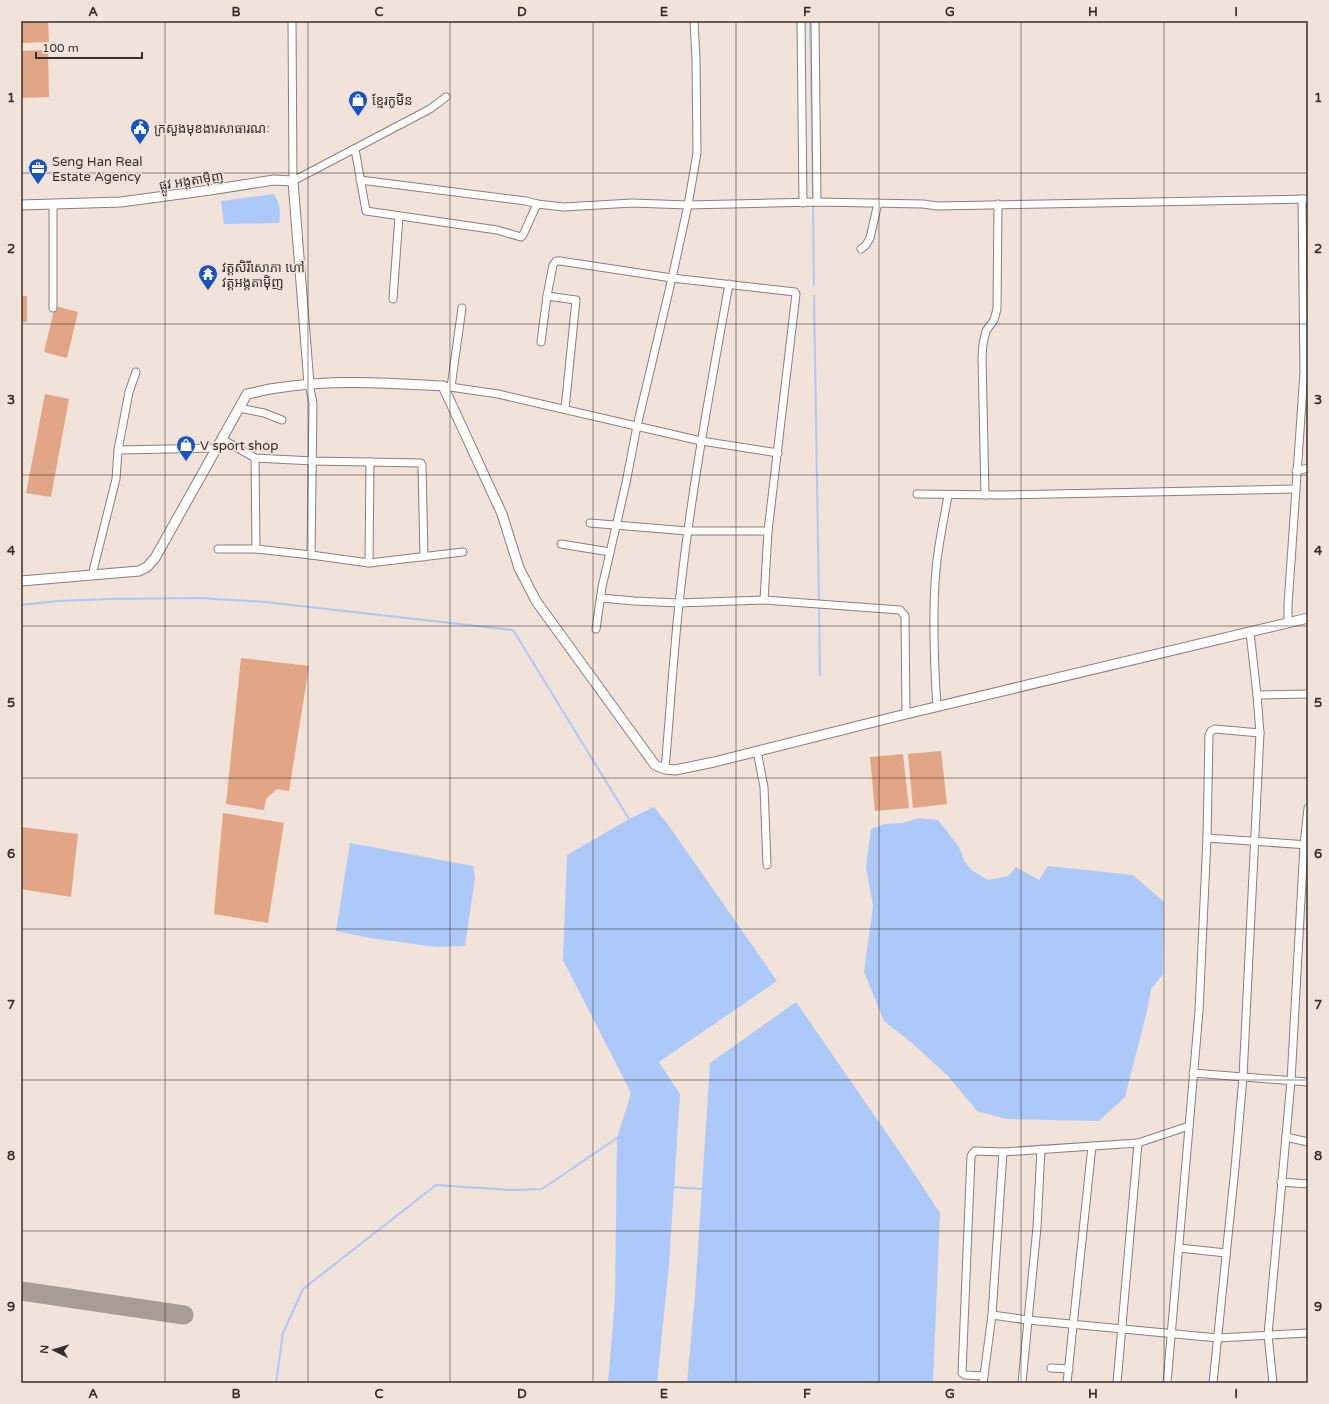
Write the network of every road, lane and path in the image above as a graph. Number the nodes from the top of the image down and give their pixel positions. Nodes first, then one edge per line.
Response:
1 (292, 21) edge
2 (694, 21) edge
3 (801, 21) edge
4 (815, 21) edge
5 (446, 97) dead end
6 (355, 150) junction
7 (360, 180) junction
8 (293, 181) junction
9 (1305, 199) edge
10 (816, 202) junction
11 (804, 203) junction
12 (878, 203) junction
13 (21, 204) edge
14 (54, 204) junction
15 (537, 204) junction
16 (998, 204) junction
17 (688, 205) junction
18 (399, 216) junction
19 (861, 249) dead end
20 (672, 278) junction
21 (728, 284) junction
22 (547, 296) junction
23 (393, 299) dead end
24 (53, 308) dead end
25 (462, 308) dead end
26 (541, 342) dead end
27 (136, 372) dead end
28 (309, 384) junction
29 (447, 386) junction
30 (240, 408) junction
31 (565, 409) junction
32 (282, 420) dead end
33 (637, 426) junction
34 (222, 439) junction
35 (702, 441) junction
36 (217, 448) junction
37 (118, 450) junction
38 (778, 453) junction
39 (255, 458) junction
40 (313, 461) junction
41 (370, 462) junction
42 (1308, 468) edge
43 (1296, 471) junction
44 (1295, 490) junction
45 (917, 494) dead end
46 (948, 495) junction
47 (985, 495) junction
48 (590, 523) dead end
49 (616, 525) junction
50 (688, 531) junction
51 (768, 531) junction
52 (561, 544) dead end
53 (218, 549) dead end
54 (256, 549) junction
55 (463, 552) dead end
56 (610, 552) junction
57 (312, 555) junction
58 (424, 557) junction
59 (369, 563) junction
60 (92, 575) junction
61 (21, 581) edge
62 (602, 598) junction
63 (764, 600) junction
64 (679, 603) junction
65 (1308, 618) edge
66 (1288, 623) junction
67 (596, 630) dead end
68 (1250, 632) junction
69 (1308, 694) edge
70 (1257, 695) junction
71 (937, 707) junction
72 (906, 714) junction
73 (1260, 733) junction
74 (757, 751) junction
75 (665, 769) junction
76 (1308, 808) edge
77 (1207, 838) junction
78 (1255, 841) junction
79 (1306, 845) edge
80 (767, 866) dead end
81 (1193, 1073) junction
82 (1243, 1077) junction
83 (1292, 1081) junction
84 (1308, 1082) edge
85 (1189, 1126) junction
86 (1286, 1137) junction
87 (1308, 1142) edge
88 (1138, 1143) junction
89 (1092, 1146) junction
90 (1042, 1149) junction
91 (1003, 1152) junction
92 (1281, 1182) junction
93 (1308, 1184) edge
94 (1179, 1248) junction
95 (1226, 1253) junction
96 (992, 1315) junction
97 (1028, 1320) junction
98 (1074, 1324) junction
99 (1122, 1329) junction
100 (1172, 1333) junction
101 (1308, 1333) edge
102 (1268, 1335) junction
103 (1218, 1338) junction
104 (1051, 1368) dead end
105 (1069, 1370) junction
106 (984, 1380) edge
107 (1022, 1383) edge
108 (1067, 1383) edge
109 (1117, 1383) edge
110 (1167, 1383) edge
111 (1213, 1383) edge
112 (1273, 1383) edge

1 - 8 street
2 - 17 street
3 - 11 street
4 - 10 street
5 - 6 street
6 - 7 street
6 - 8 street
7 - 15 street
7 - 18 street
8 - 14 street, ផ្លូវ អង្តតាម៉ិញ
8 - 28 street
9 - 16 street
9 - 43 street
10 - 11 street
10 - 12 street
11 - 17 street
12 - 16 street
12 - 19 street
13 - 14 street, ផ្លូវ អង្តតាម៉ិញ
14 - 24 street
15 - 17 street
15 - 18 street
16 - 47 street
17 - 20 street
18 - 23 street
20 - 21 street
20 - 22 street
20 - 33 street
21 - 35 street
21 - 38 street
22 - 26 street
22 - 31 street
25 - 29 street
27 - 37 street
28 - 29 street
28 - 30 street
28 - 40 street
29 - 31 street
29 - 75 street
30 - 32 street
30 - 34 street
31 - 33 street
33 - 35 street
33 - 49 street
34 - 36 street
34 - 39 street
35 - 38 street
35 - 50 street
36 - 37 street
36 - 60 street
37 - 60 street
38 - 51 street
39 - 40 street
39 - 54 street
40 - 41 street
40 - 57 street
41 - 58 street
41 - 59 street
42 - 43 street
43 - 44 street
44 - 47 street
44 - 66 street
45 - 46 street
46 - 47 street
46 - 71 street
48 - 49 street
49 - 50 street
49 - 56 street
50 - 51 street
50 - 64 street
51 - 63 street
52 - 56 street
53 - 54 street
54 - 57 street
55 - 58 street
56 - 62 street
57 - 59 street
58 - 59 street
60 - 61 street
62 - 64 street
62 - 67 street
63 - 64 street
63 - 72 street
64 - 75 street
65 - 66 street
66 - 68 street
68 - 70 street
68 - 71 street
69 - 70 street
70 - 73 street
71 - 72 street
72 - 74 street
73 - 77 street
73 - 78 street
74 - 75 street
74 - 80 street
76 - 79 street
77 - 78 street
77 - 81 street
78 - 79 street
78 - 82 street
79 - 83 street
81 - 82 street
81 - 85 street
82 - 83 street
82 - 95 street
83 - 84 street
83 - 86 street
85 - 88 street
85 - 94 street
86 - 87 street
86 - 92 street
88 - 89 street
88 - 99 street
89 - 90 street
89 - 98 street
90 - 91 street
90 - 97 street
91 - 96 street
91 - 106 street
92 - 93 street
92 - 102 street
94 - 95 street
94 - 100 street
95 - 103 street
96 - 97 street
96 - 106 street
97 - 98 street
97 - 107 street
98 - 99 street
98 - 105 street
99 - 100 street
99 - 109 street
100 - 103 street
100 - 110 street
101 - 102 street
102 - 103 street
102 - 112 street
103 - 111 street
104 - 105 street
105 - 108 street

